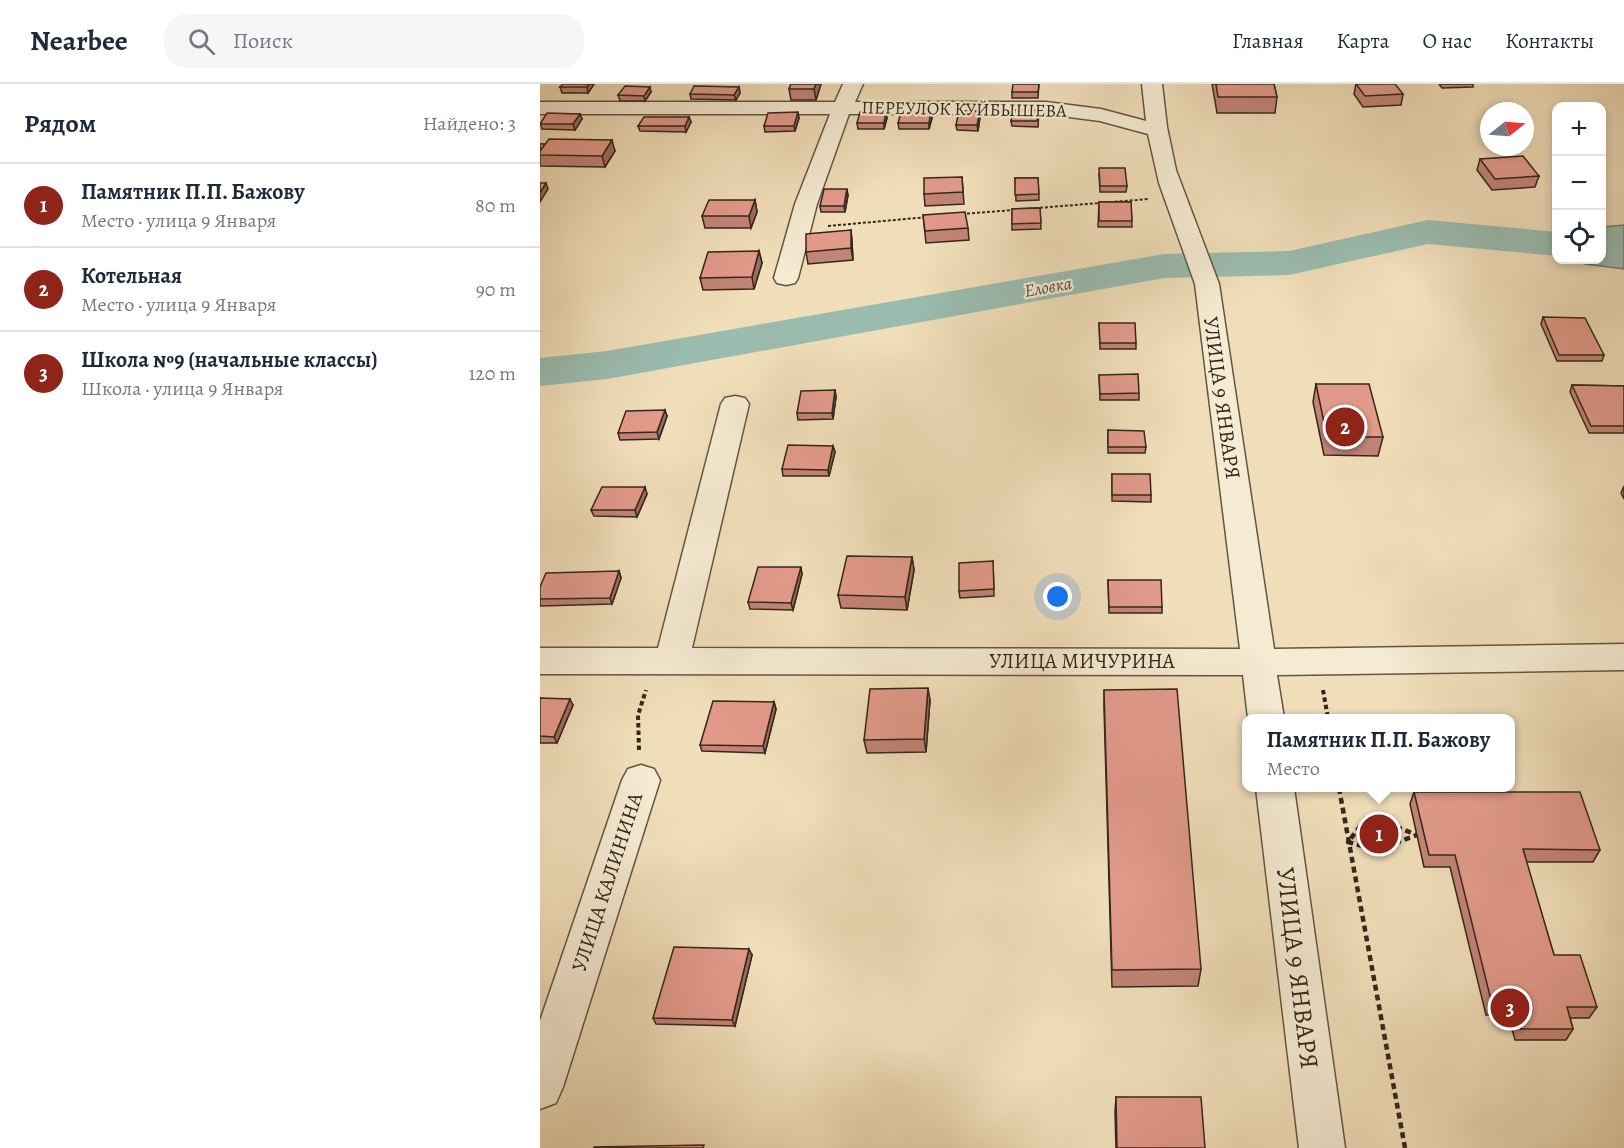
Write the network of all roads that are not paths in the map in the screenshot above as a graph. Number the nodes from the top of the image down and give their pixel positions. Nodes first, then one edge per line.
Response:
1 (853, 84) edge
2 (1152, 84) edge
3 (842, 107) junction
4 (540, 108) edge
5 (1156, 130) junction
6 (786, 278) dead end
7 (735, 404) dead end
8 (1624, 657) edge
9 (540, 661) edge
10 (1258, 661) junction
11 (672, 662) junction
12 (1265, 714) edge
13 (641, 780) road end
14 (1276, 792) edge
15 (540, 1087) edge
16 (1322, 1148) edge

1 - 3 street
2 - 5 street, УЛИЦА 9 ЯНВАРЯ
3 - 4 street, ПЕРЕУЛОК КУЙБЫШЕВА
3 - 5 street, ПЕРЕУЛОК КУЙБЫШЕВА
3 - 6 street, ПЕРЕУЛОК КУЙБЫШЕВА
5 - 10 street, УЛИЦА 9 ЯНВАРЯ
7 - 11 street
8 - 10 street, УЛИЦА МИЧУРИНА
9 - 11 street, УЛИЦА МИЧУРИНА
10 - 11 street, УЛИЦА МИЧУРИНА
10 - 12 street, УЛИЦА 9 ЯНВАРЯ
13 - 15 street, УЛИЦА КАЛИНИНА
14 - 16 street, УЛИЦА 9 ЯНВАРЯ

